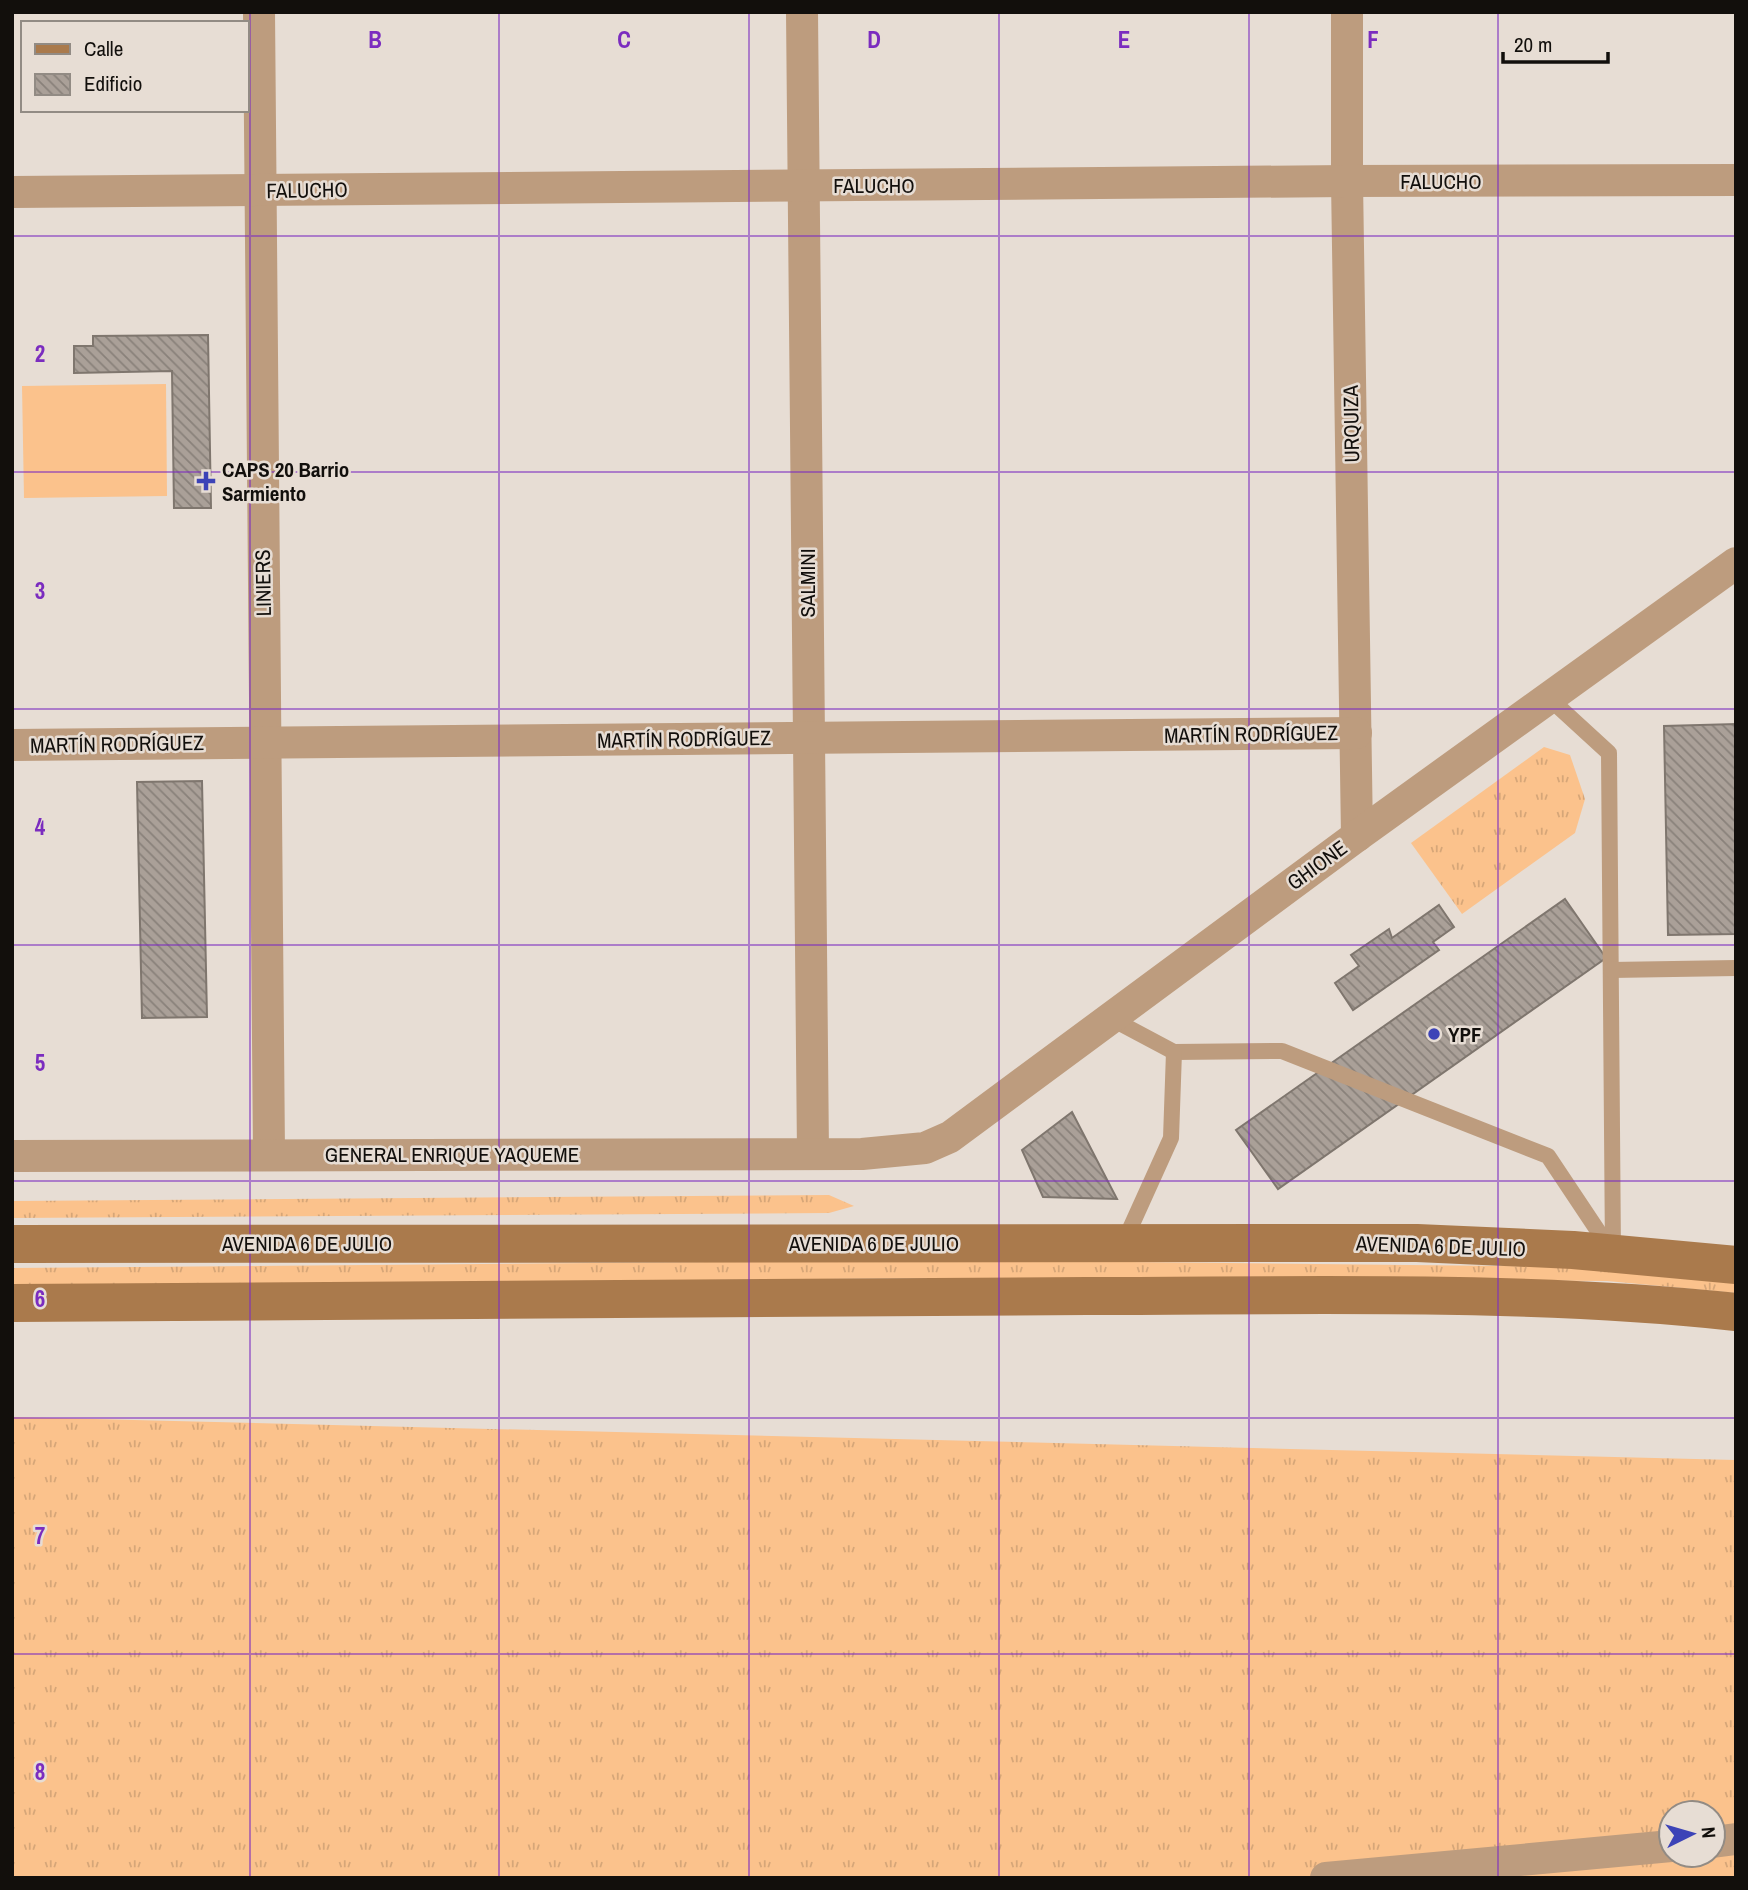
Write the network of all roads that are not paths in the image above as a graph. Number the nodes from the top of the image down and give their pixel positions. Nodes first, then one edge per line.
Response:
1 (259, 12) edge
2 (802, 12) edge
3 (1347, 12) edge
4 (1736, 180) edge
5 (1347, 181) junction
6 (804, 185) junction
7 (260, 190) junction
8 (12, 192) edge
9 (1736, 563) edge
10 (1549, 698) junction
11 (1356, 733) junction
12 (809, 738) junction
13 (265, 743) junction
14 (12, 745) edge
15 (1357, 836) junction
16 (1736, 968) edge
17 (1611, 970) junction
18 (1110, 1018) junction
19 (1174, 1052) junction
20 (892, 1152) joint
21 (270, 1154) junction
22 (813, 1154) junction
23 (12, 1156) edge
24 (1124, 1243) junction
25 (12, 1244) edge
26 (1613, 1254) junction
27 (1736, 1265) edge
28 (12, 1303) edge
29 (1736, 1312) edge
30 (1657, 1847) edge
31 (1326, 1878) edge

1 - 7 street, LINIERS
2 - 6 street, SALMINI
3 - 5 street, URQUIZA
4 - 5 street, FALUCHO
5 - 6 street, FALUCHO
5 - 11 street, URQUIZA
6 - 7 street, FALUCHO
6 - 12 street, SALMINI
7 - 8 street, FALUCHO
7 - 13 street, LINIERS
9 - 10 street, GHIONE
10 - 15 street, GHIONE
10 - 17 lane
11 - 12 street, MARTÍN RODRÍGUEZ
11 - 15 street, URQUIZA
12 - 13 street, MARTÍN RODRÍGUEZ
12 - 22 street, SALMINI
13 - 14 street, MARTÍN RODRÍGUEZ
13 - 21 street, LINIERS
15 - 18 street, GHIONE
16 - 17 lane
17 - 26 lane
18 - 19 lane
18 - 20 street, GHIONE
19 - 24 lane
19 - 26 lane
20 - 22 street, GENERAL ENRIQUE YAQUEME
21 - 22 street, GENERAL ENRIQUE YAQUEME
21 - 23 street, GENERAL ENRIQUE YAQUEME
24 - 25 main road, AVENIDA 6 DE JULIO
24 - 26 main road, AVENIDA 6 DE JULIO
26 - 27 main road, AVENIDA 6 DE JULIO
28 - 29 main road
30 - 31 street

